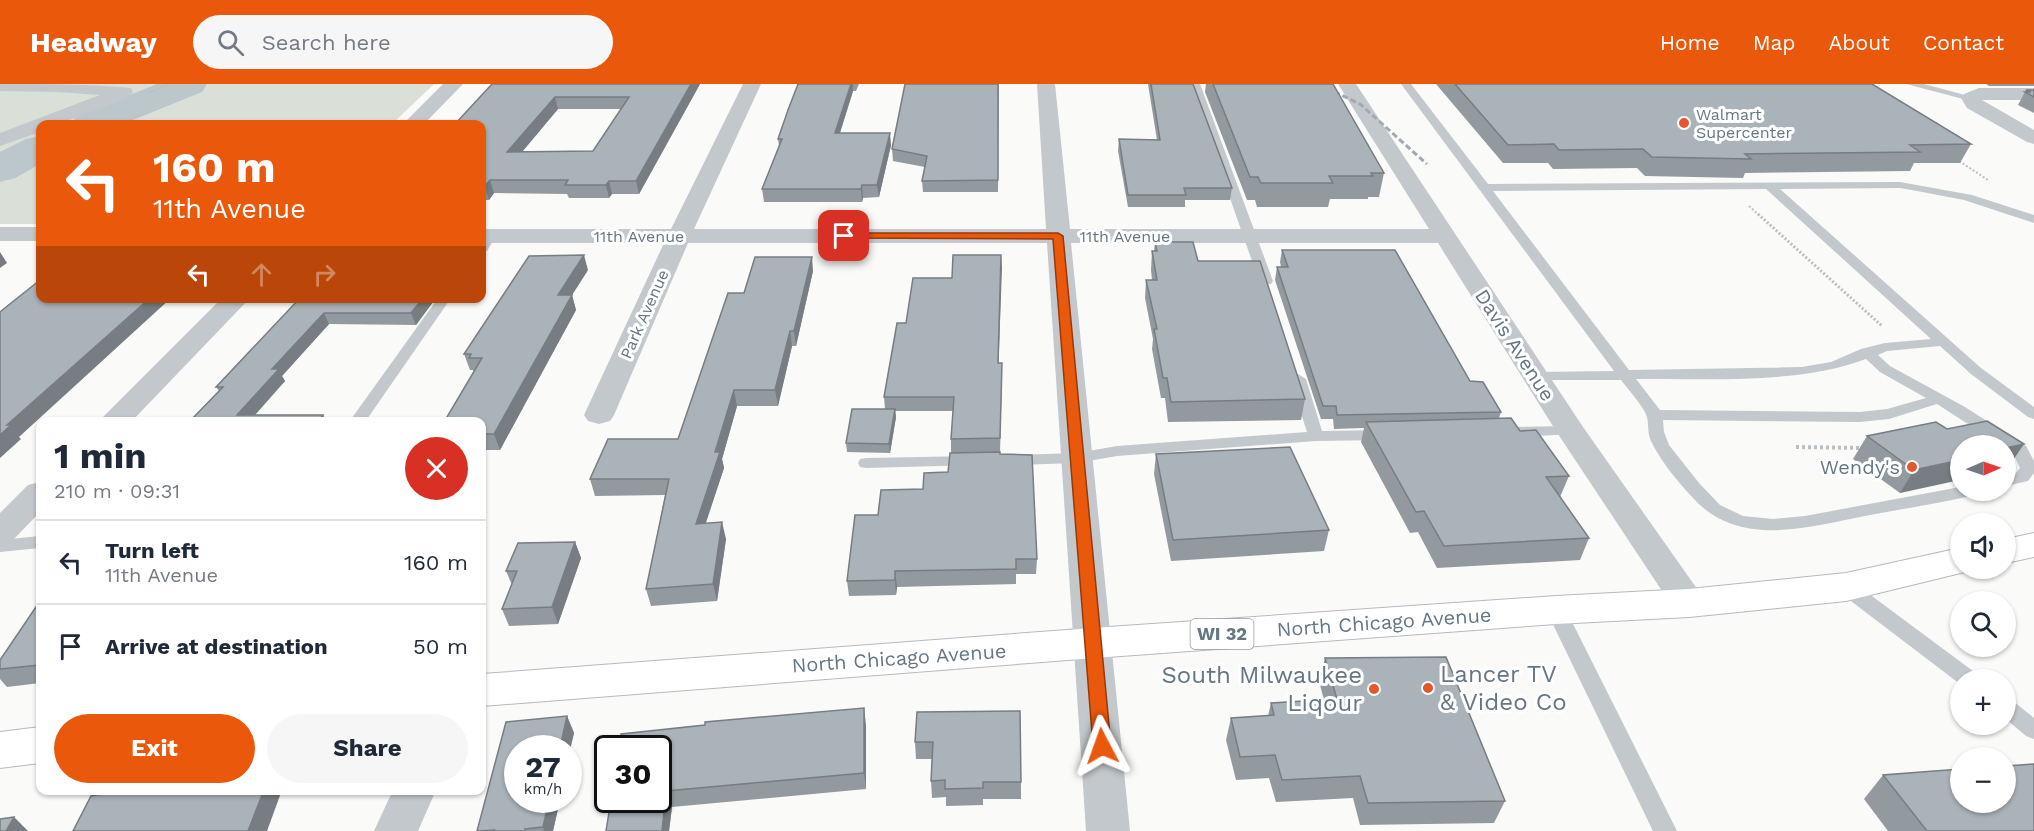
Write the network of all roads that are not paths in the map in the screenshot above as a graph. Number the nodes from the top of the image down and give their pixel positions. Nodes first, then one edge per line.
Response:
1 (144, 84) edge
2 (454, 84) edge
3 (752, 84) edge
4 (1046, 84) edge
5 (1195, 84) edge
6 (1347, 84) edge
7 (1406, 84) edge
8 (1911, 84) edge
9 (0, 85) edge
10 (124, 92) junction
11 (2034, 94) edge
12 (1971, 98) junction
13 (54, 120) edge
14 (417, 120) edge
15 (36, 127) edge
16 (2034, 138) edge
17 (0, 140) edge
18 (1769, 186) junction
19 (1484, 188) junction
20 (2034, 219) edge
21 (0, 234) edge
22 (36, 234) edge
23 (679, 236) junction
24 (1058, 236) junction
25 (1252, 236) junction
26 (1444, 236) junction
27 (486, 240) edge
28 (1270, 292) edge
29 (232, 303) edge
30 (441, 303) edge
31 (1942, 342) junction
32 (1866, 352) junction
33 (1294, 369) edge
34 (1624, 376) junction
35 (1536, 377) junction
36 (1938, 399) junction
37 (2034, 414) edge
38 (599, 415) dead end
39 (1655, 415) junction
40 (118, 417) edge
41 (361, 417) edge
42 (1571, 431) junction
43 (1493, 432) edge
44 (1399, 434) edge
45 (1997, 435) edge
46 (1316, 436) junction
47 (2016, 447) edge
48 (1077, 458) junction
49 (866, 463) dead end
50 (2016, 479) edge
51 (1950, 494) edge
52 (36, 497) edge
53 (0, 533) edge
54 (36, 542) edge
55 (2034, 545) edge
56 (0, 546) edge
57 (2016, 549) edge
58 (1950, 563) edge
59 (1846, 587) junction
60 (1689, 603) junction
61 (1556, 610) junction
62 (1094, 643) junction
63 (1955, 669) edge
64 (486, 690) edge
65 (2016, 715) edge
66 (2034, 730) edge
67 (36, 746) edge
68 (0, 750) edge
69 (413, 795) edge
70 (396, 831) edge
71 (1108, 831) edge
72 (1665, 831) edge

1 - 10 street
2 - 14 street
3 - 23 street, Park Avenue
4 - 24 street
5 - 25 lane
6 - 26 street, Davis Avenue
7 - 19 lane
8 - 12 lane
9 - 10 street
10 - 13 street
11 - 12 street
12 - 16 street
15 - 17 street
18 - 19 lane
18 - 20 lane
18 - 31 lane
19 - 34 lane
21 - 22 street
23 - 24 street, 11th Avenue
23 - 27 street, 11th Avenue
23 - 38 street, Park Avenue
24 - 25 street, 11th Avenue
24 - 48 street
25 - 26 street, 11th Avenue
25 - 28 lane
26 - 35 street, Davis Avenue
29 - 40 street
30 - 41 lane
31 - 32 lane
31 - 37 lane
32 - 34 lane
32 - 36 lane
33 - 46 lane
34 - 35 lane
34 - 39 lane
35 - 42 street, Davis Avenue
36 - 39 lane
36 - 45 lane
39 - 51 lane
42 - 43 lane
42 - 60 street, Davis Avenue
44 - 46 lane
46 - 48 lane
47 - 50 lane
48 - 49 lane
48 - 62 street
52 - 53 street
54 - 56 lane
55 - 57 main road
58 - 59 main road, North Chicago Avenue / WI 32
59 - 60 main road, North Chicago Avenue / WI 32
59 - 63 lane
60 - 61 main road, North Chicago Avenue / WI 32
61 - 62 main road, North Chicago Avenue / WI 32
61 - 72 lane
62 - 64 main road, North Chicago Avenue / WI 32
62 - 71 street
65 - 66 lane
67 - 68 main road
69 - 70 street

